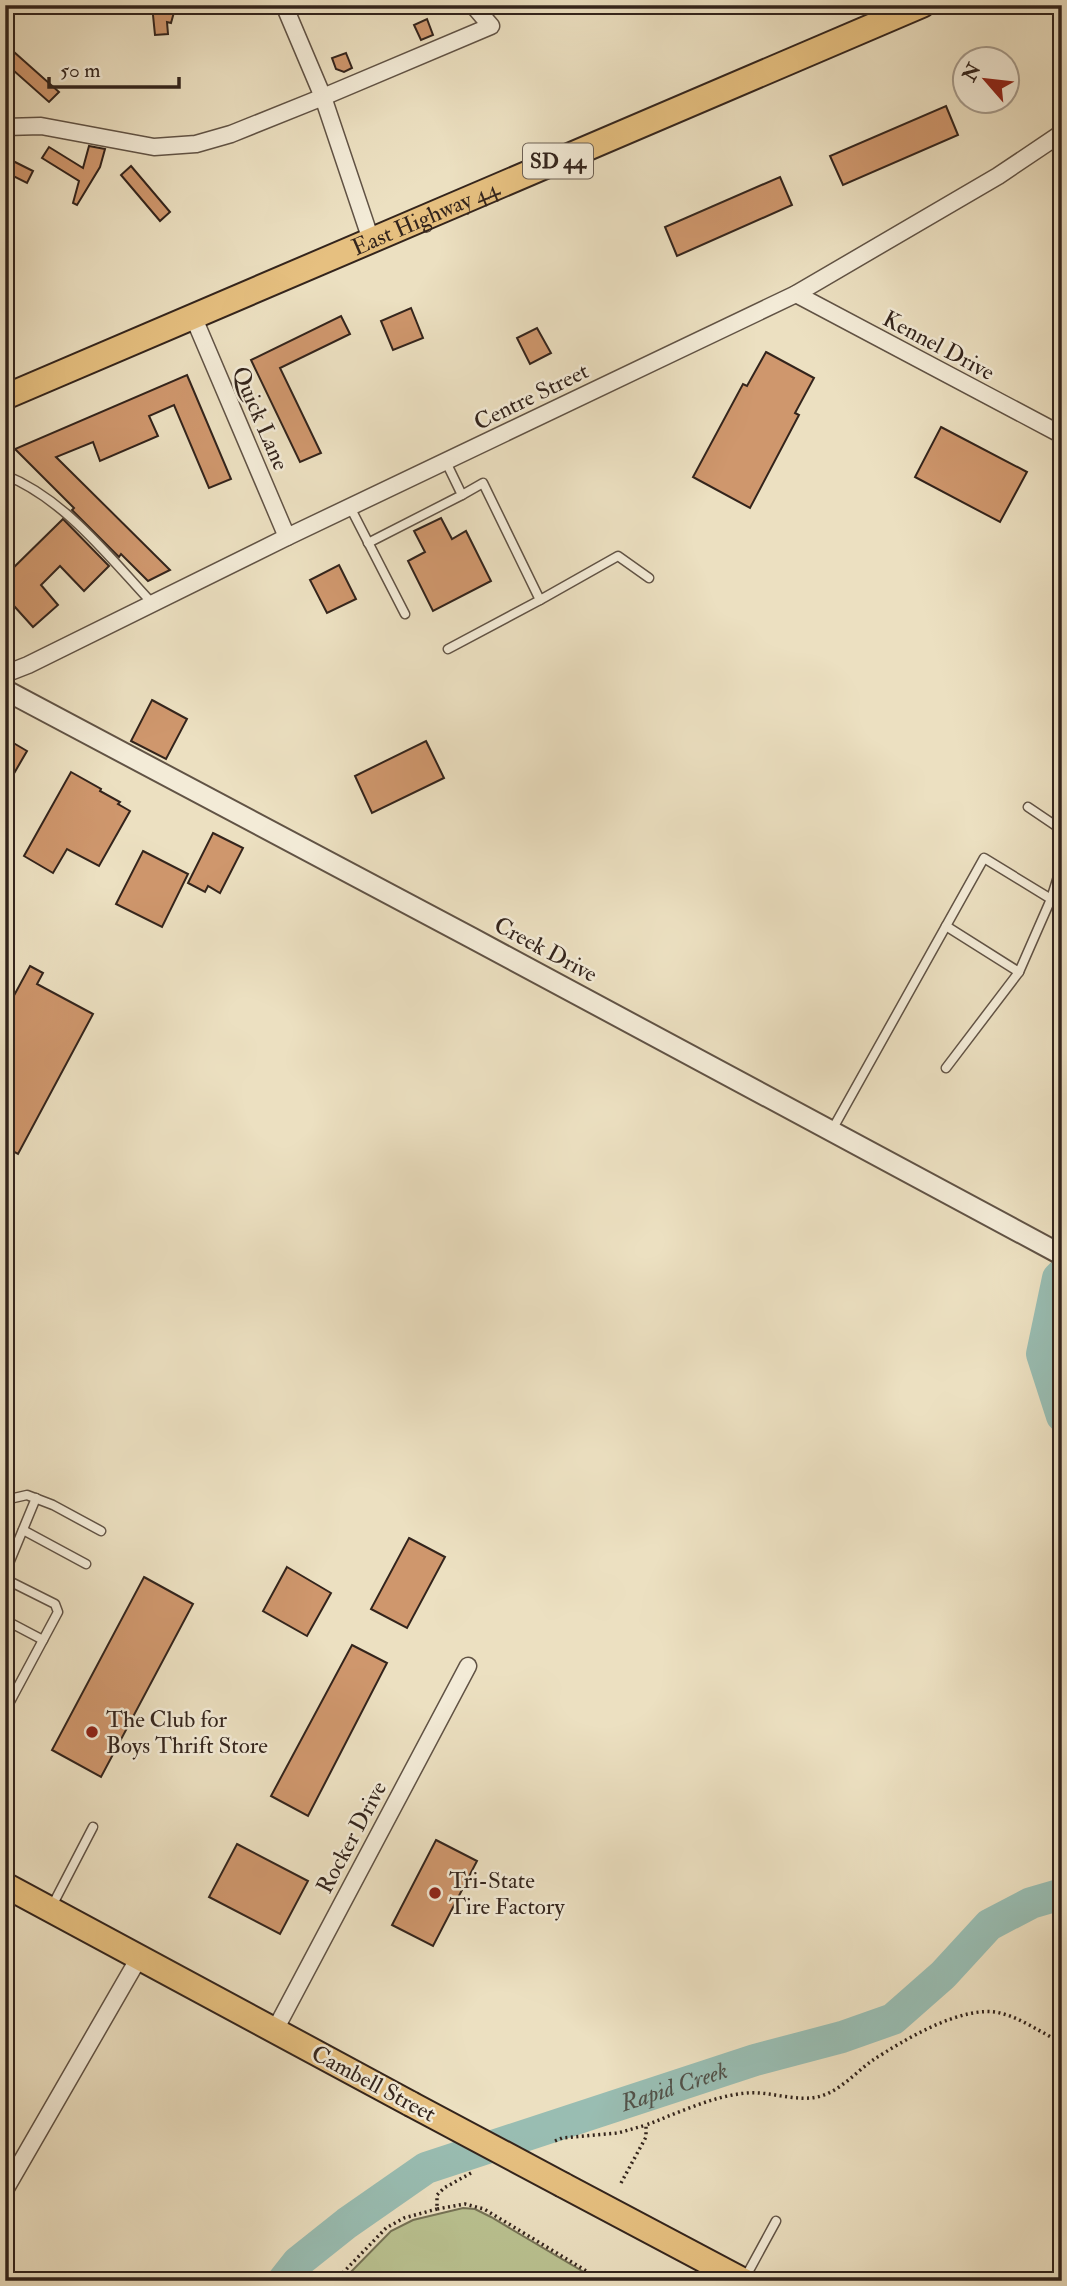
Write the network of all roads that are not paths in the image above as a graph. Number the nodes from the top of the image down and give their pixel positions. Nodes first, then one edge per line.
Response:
1 (284, 5) edge
2 (473, 5) edge
3 (922, 5) edge
4 (878, 14) edge
5 (323, 97) junction
6 (5, 127) edge
7 (1062, 133) edge
8 (371, 240) junction
9 (796, 294) junction
10 (193, 316) junction
11 (5, 397) edge
12 (1062, 435) edge
13 (446, 462) junction
14 (5, 475) edge
15 (462, 495) junction
16 (350, 507) junction
17 (287, 537) junction
18 (368, 543) junction
19 (649, 578) dead end
20 (540, 600) junction
21 (153, 603) junction
22 (405, 614) dead end
23 (448, 649) dead end
24 (5, 674) edge
25 (5, 690) edge
26 (1028, 807) dead end
27 (1062, 830) edge
28 (1062, 864) edge
29 (1051, 899) junction
30 (946, 926) junction
31 (1019, 972) junction
32 (946, 1068) dead end
33 (832, 1130) junction
34 (1054, 1251) edge
35 (36, 1498) junction
36 (5, 1500) edge
37 (23, 1530) junction
38 (101, 1531) dead end
39 (86, 1564) dead end
40 (5, 1573) edge
41 (5, 1579) edge
42 (7, 1624) edge
43 (43, 1640) junction
44 (468, 1666) dead end
45 (5, 1712) edge
46 (93, 1827) dead end
47 (5, 1885) edge
48 (50, 1909) junction
49 (140, 1956) junction
50 (275, 2029) junction
51 (5, 2190) edge
52 (776, 2221) dead end
53 (743, 2281) edge

1 - 5 street
2 - 5 street
3 - 4 main road, East Highway 44 / SD 44
4 - 8 main road, East Highway 44 / SD 44
5 - 6 street
5 - 8 street
7 - 9 street, Centre Street
8 - 10 main road, East Highway 44 / SD 44
9 - 12 street, Kennel Drive
9 - 13 street, Centre Street
10 - 11 main road, East Highway 44 / SD 44
10 - 17 street, Quick Lane
13 - 15 lane
13 - 16 street, Centre Street
14 - 21 lane
15 - 18 lane
15 - 20 lane
16 - 17 street, Centre Street
16 - 18 lane
17 - 21 street, Centre Street
18 - 22 lane
19 - 20 lane
20 - 23 lane
21 - 24 street, Centre Street
25 - 33 street, Creek Drive
26 - 27 lane
28 - 29 lane
29 - 30 lane
29 - 31 lane
30 - 31 lane
30 - 33 lane
31 - 32 lane
33 - 34 street, Creek Drive
35 - 36 lane
35 - 37 lane
35 - 38 lane
37 - 39 lane
37 - 40 lane
41 - 43 lane
42 - 43 lane
43 - 45 lane
44 - 50 street, Rocker Drive
46 - 48 lane
47 - 48 main road, Cambell Street
48 - 49 main road, Cambell Street
49 - 50 main road, Cambell Street
49 - 51 street
50 - 53 main road, Cambell Street, bridge
52 - 53 lane

